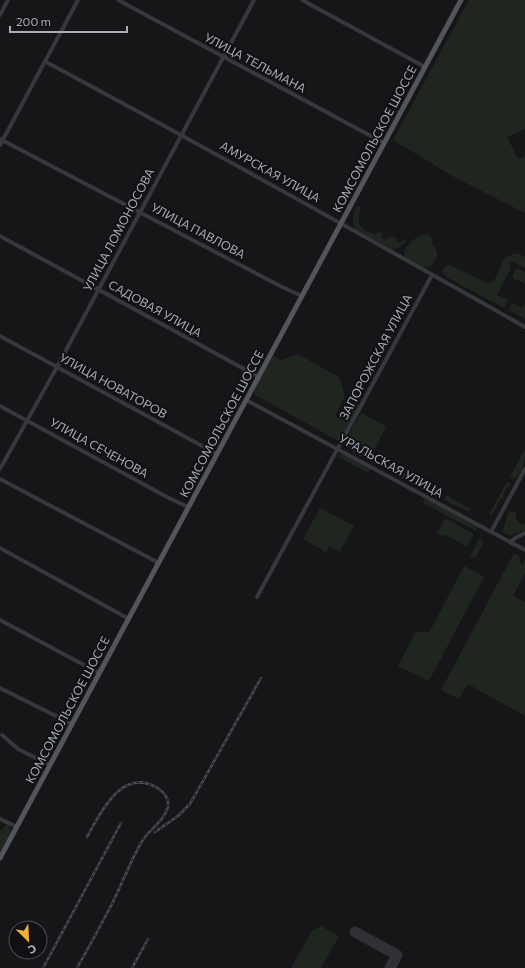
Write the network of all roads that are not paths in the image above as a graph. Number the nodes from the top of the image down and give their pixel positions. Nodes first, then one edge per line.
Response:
1 (8, 0) edge
2 (78, 0) edge
3 (118, 0) edge
4 (254, 0) edge
5 (302, 0) edge
6 (460, 0) edge
7 (0, 14) edge
8 (223, 57) junction
9 (46, 62) junction
10 (424, 67) junction
11 (181, 134) junction
12 (1, 139) edge
13 (384, 143) junction
14 (0, 145) edge
15 (140, 212) junction
16 (341, 223) junction
17 (0, 236) edge
18 (432, 275) junction
19 (99, 289) junction
20 (302, 296) junction
21 (525, 327) edge
22 (0, 336) edge
23 (57, 367) junction
24 (259, 377) junction
25 (246, 400) junction
26 (0, 406) edge
27 (28, 420) junction
28 (338, 448) junction
29 (217, 454) junction
30 (525, 469) edge
31 (0, 470) edge
32 (0, 479) edge
33 (188, 507) junction
34 (491, 532) junction
35 (525, 533) edge
36 (510, 542) junction
37 (0, 548) edge
38 (525, 550) edge
39 (159, 563) junction
40 (257, 597) dead end
41 (129, 619) junction
42 (0, 620) edge
43 (99, 673) junction
44 (0, 688) edge
45 (72, 724) junction
46 (2, 735) dead end
47 (50, 765) junction
48 (0, 819) edge
49 (17, 827) junction
50 (0, 858) edge

1 - 7 street
2 - 9 street
3 - 8 street, УЛИЦА ТЕЛЬМАНА
4 - 8 street, УЛИЦА ЛОМОНОСОВА
5 - 10 street
6 - 10 main road, КОМСОМОЛЬСКОЕ ШОССЕ
8 - 11 street, УЛИЦА ЛОМОНОСОВА
8 - 13 street, УЛИЦА ТЕЛЬМАНА
9 - 11 street, АМУРСКАЯ УЛИЦА
9 - 12 street
10 - 13 main road, КОМСОМОЛЬСКОЕ ШОССЕ
11 - 15 street, УЛИЦА ЛОМОНОСОВА
11 - 16 street, АМУРСКАЯ УЛИЦА
12 - 14 street
12 - 15 street, УЛИЦА ПАВЛОВА
13 - 16 main road, КОМСОМОЛЬСКОЕ ШОССЕ
15 - 19 street, УЛИЦА ЛОМОНОСОВА
15 - 20 street, УЛИЦА ПАВЛОВА
16 - 18 street, АМУРСКАЯ УЛИЦА
16 - 20 main road, КОМСОМОЛЬСКОЕ ШОССЕ
17 - 19 street, САДОВАЯ УЛИЦА
18 - 21 street, АМУРСКАЯ УЛИЦА
18 - 28 street, ЗАПОРОЖСКАЯ УЛИЦА
19 - 23 street, УЛИЦА ЛОМОНОСОВА
19 - 24 street, САДОВАЯ УЛИЦА
20 - 24 main road, КОМСОМОЛЬСКОЕ ШОССЕ
22 - 23 street, УЛИЦА НОВАТОРОВ
23 - 27 street, УЛИЦА ЛОМОНОСОВА
23 - 29 street, УЛИЦА НОВАТОРОВ
24 - 25 main road, КОМСОМОЛЬСКОЕ ШОССЕ
25 - 28 street, УРАЛЬСКАЯ УЛИЦА
25 - 29 main road, КОМСОМОЛЬСКОЕ ШОССЕ
26 - 27 street, УЛИЦА СЕЧЕНОВА
27 - 31 street, УЛИЦА ЛОМОНОСОВА
27 - 33 street, УЛИЦА СЕЧЕНОВА
28 - 34 street, УРАЛЬСКАЯ УЛИЦА
28 - 40 street, ЗАПОРОЖСКАЯ УЛИЦА
29 - 33 main road, КОМСОМОЛЬСКОЕ ШОССЕ
30 - 34 street
32 - 39 street
33 - 39 main road, КОМСОМОЛЬСКОЕ ШОССЕ
34 - 36 street, УРАЛЬСКАЯ УЛИЦА
35 - 36 street
36 - 38 street, УРАЛЬСКАЯ УЛИЦА
37 - 41 street
39 - 41 main road, КОМСОМОЛЬСКОЕ ШОССЕ
41 - 43 main road, КОМСОМОЛЬСКОЕ ШОССЕ
42 - 43 street
43 - 45 main road, КОМСОМОЛЬСКОЕ ШОССЕ
44 - 45 street
45 - 47 main road, КОМСОМОЛЬСКОЕ ШОССЕ
46 - 47 street
47 - 49 main road, КОМСОМОЛЬСКОЕ ШОССЕ
48 - 49 street
49 - 50 main road, КОМСОМОЛЬСКОЕ ШОССЕ

